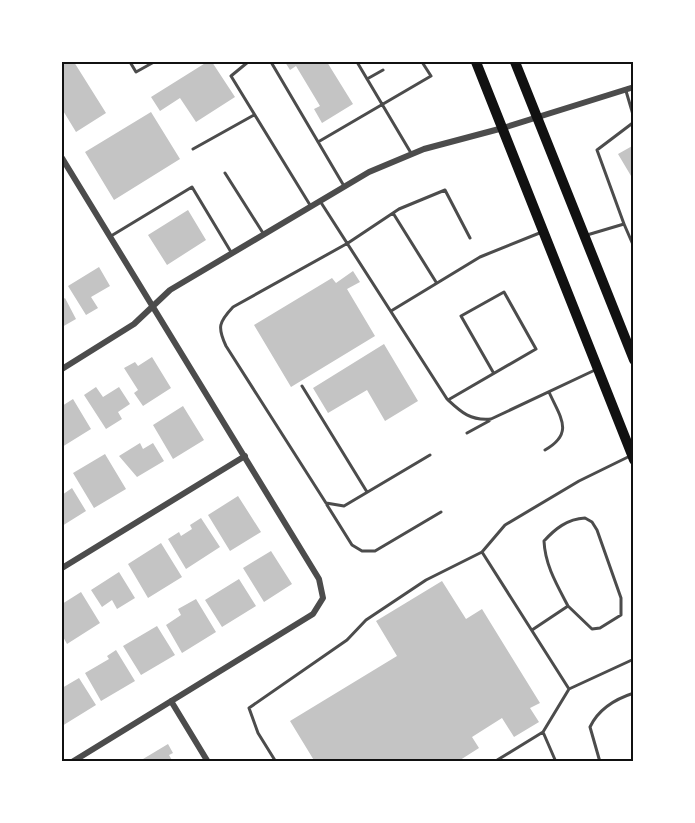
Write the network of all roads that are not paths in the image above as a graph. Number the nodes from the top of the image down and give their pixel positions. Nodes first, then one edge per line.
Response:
1 (130, 62) edge
2 (154, 62) edge
3 (248, 62) edge
4 (271, 62) edge
5 (357, 62) edge
6 (422, 62) edge
7 (476, 62) edge
8 (515, 62) edge
9 (383, 70) dead end
10 (367, 79) junction
11 (633, 87) edge
12 (625, 90) junction
13 (382, 105) junction
14 (254, 115) junction
15 (537, 118) junction
16 (633, 120) edge
17 (503, 128) junction
18 (318, 142) junction
19 (193, 149) dead end
20 (412, 154) junction
21 (62, 158) edge
22 (65, 171) edge
23 (225, 173) dead end
24 (344, 186) junction
25 (319, 200) junction
26 (310, 205) junction
27 (393, 213) junction
28 (624, 224) junction
29 (544, 232) junction
30 (263, 233) junction
31 (584, 236) junction
32 (109, 237) junction
33 (470, 238) dead end
34 (348, 243) junction
35 (633, 248) edge
36 (231, 252) junction
37 (436, 282) junction
38 (152, 308) junction
39 (391, 311) junction
40 (633, 360) edge
41 (62, 369) edge
42 (598, 369) junction
43 (493, 372) junction
44 (302, 386) dead end
45 (548, 391) junction
46 (448, 400) junction
47 (491, 419) junction
48 (467, 433) dead end
49 (545, 450) dead end
50 (430, 455) dead end
51 (245, 456) junction
52 (633, 457) edge
53 (367, 492) junction
54 (326, 503) junction
55 (441, 512) dead end
56 (482, 552) junction
57 (62, 568) edge
58 (568, 606) junction
59 (532, 630) junction
60 (633, 658) edge
61 (569, 689) junction
62 (633, 693) edge
63 (171, 701) junction
64 (543, 732) junction
65 (72, 762) edge
66 (208, 762) edge
67 (276, 762) edge
68 (494, 762) edge
69 (556, 762) edge
70 (600, 762) edge

1 - 2 lane
3 - 14 lane
4 - 18 lane
5 - 10 lane
6 - 13 lane
7 - 17 main road
8 - 15 main road
9 - 10 lane
10 - 13 lane
11 - 12 street
12 - 15 street
12 - 16 lane
13 - 18 lane
13 - 20 lane
14 - 19 lane
14 - 26 lane
15 - 17 street
15 - 31 main road
16 - 28 lane
17 - 20 street
17 - 29 main road
18 - 24 lane
20 - 24 street
21 - 22 street
22 - 32 street
23 - 30 lane
24 - 25 street
25 - 26 street
25 - 34 lane
26 - 30 street
27 - 33 lane
27 - 34 lane
27 - 37 lane
28 - 31 lane
28 - 35 lane
29 - 37 lane
29 - 42 main road
30 - 36 street
31 - 40 main road
32 - 36 lane
32 - 38 street
34 - 39 lane
34 - 54 lane
36 - 38 street
37 - 39 lane
38 - 41 street
38 - 51 street
39 - 46 lane
42 - 45 lane
42 - 52 main road
43 - 43 lane
43 - 46 lane
44 - 53 lane
45 - 47 lane
45 - 49 lane
46 - 47 lane
47 - 48 lane
50 - 53 lane
51 - 57 street
51 - 63 street
52 - 56 lane
53 - 54 lane
54 - 55 lane
56 - 59 lane
56 - 67 lane
58 - 58 lane
58 - 59 lane
59 - 61 lane
60 - 61 lane
61 - 64 lane
62 - 70 lane
63 - 65 street
63 - 66 street
64 - 68 lane
64 - 69 lane

